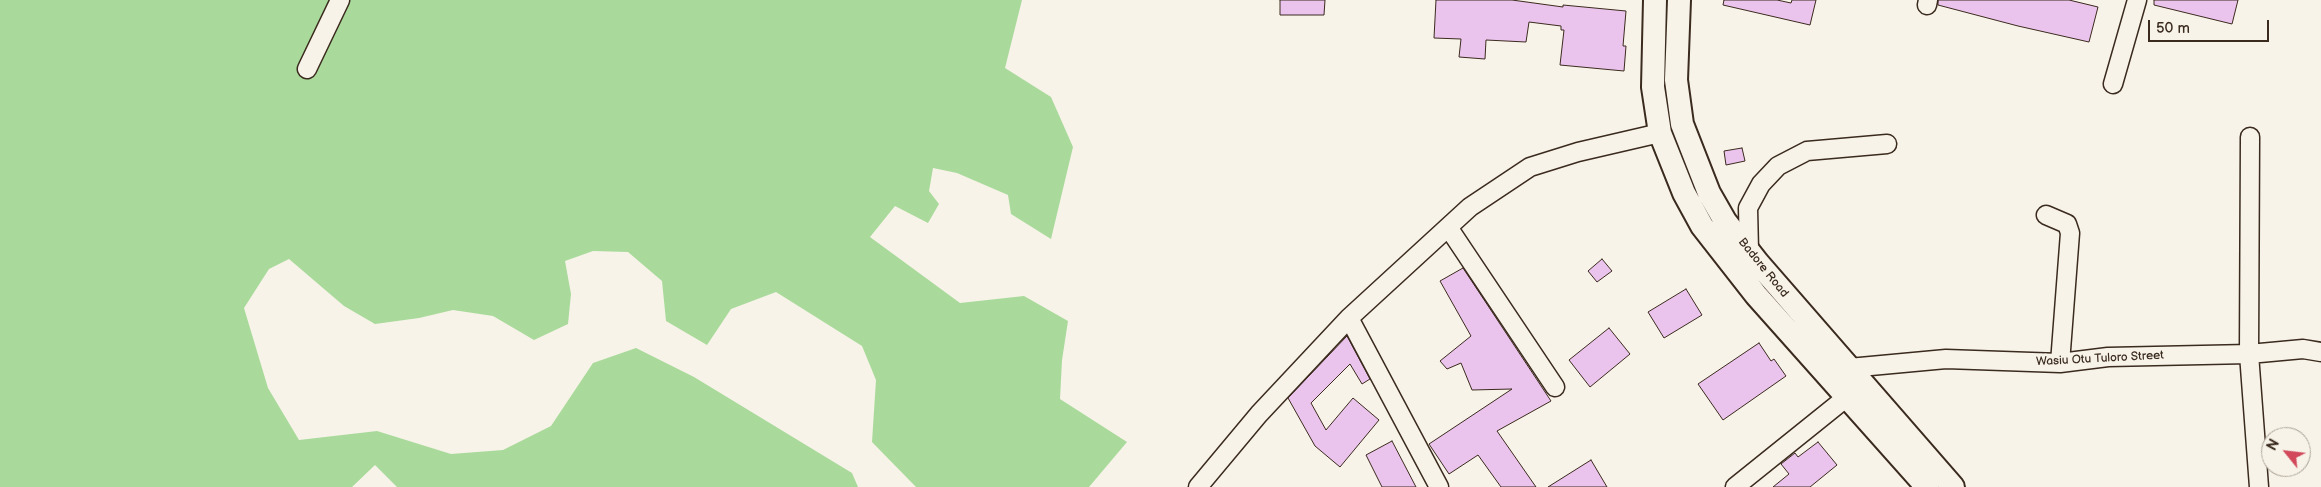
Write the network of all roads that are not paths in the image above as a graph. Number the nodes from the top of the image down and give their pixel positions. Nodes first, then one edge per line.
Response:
1 (340, 0) edge
2 (1655, 0) edge
3 (1678, 0) edge
4 (2137, 0) edge
5 (307, 69) dead end
6 (2114, 84) dead end
7 (1660, 133) junction
8 (2250, 137) dead end
9 (1887, 144) dead end
10 (2046, 215) dead end
11 (1448, 227) junction
12 (1749, 251) junction
13 (1349, 318) junction
14 (2321, 352) edge
15 (2249, 354) junction
16 (2060, 363) junction
17 (1850, 368) junction
18 (1555, 386) dead end
19 (1847, 398) junction
20 (1198, 487) edge
21 (1439, 487) edge
22 (1735, 487) edge
23 (1927, 487) edge
24 (1954, 487) edge
25 (2259, 487) edge

1 - 5 street
2 - 7 main road, Badore Road
3 - 12 main road, Badore Road
4 - 6 street
7 - 11 street
7 - 19 main road, Badore Road
8 - 15 street
9 - 12 street
10 - 16 street
11 - 13 street
11 - 18 street
12 - 17 main road, Badore Road
13 - 20 street
13 - 21 street
14 - 15 street, Wasiu Otu Tuloro Street
15 - 16 street, Wasiu Otu Tuloro Street
15 - 25 street
16 - 17 street, Wasiu Otu Tuloro Street
17 - 24 main road, Badore Road
19 - 22 street
19 - 23 main road, Badore Road

